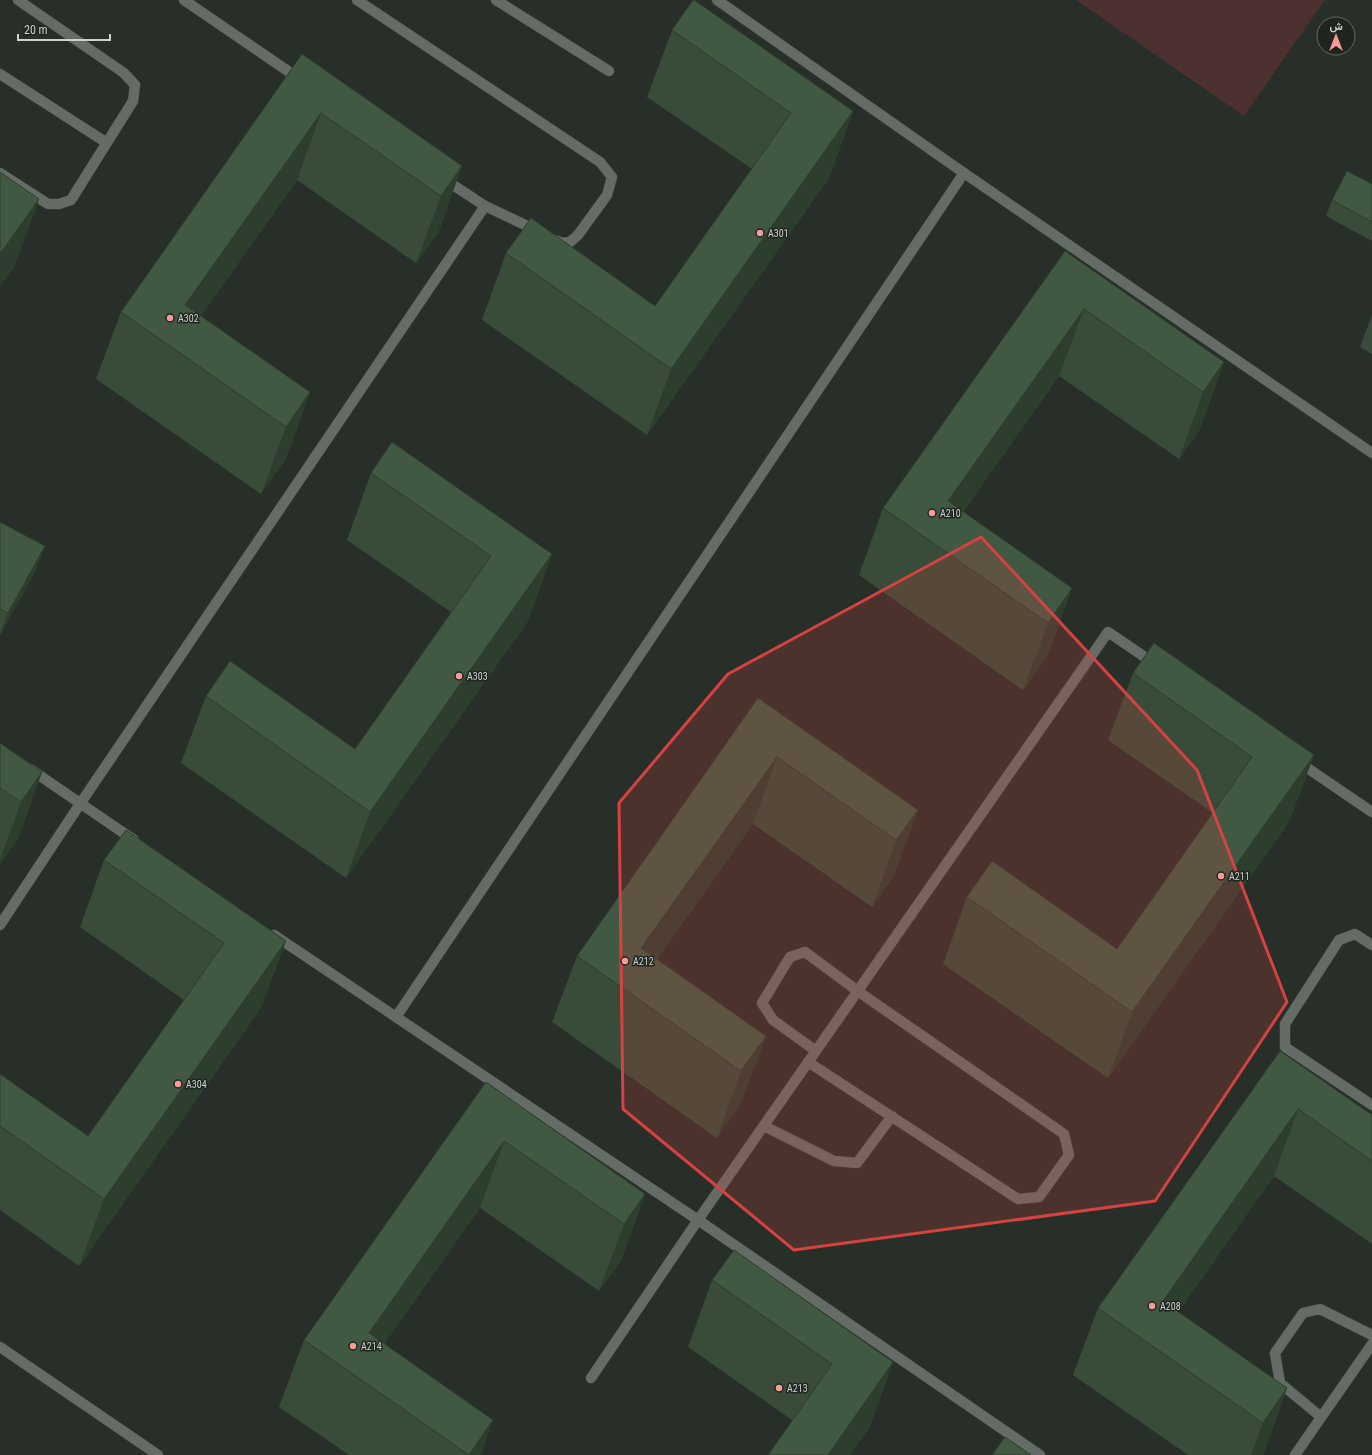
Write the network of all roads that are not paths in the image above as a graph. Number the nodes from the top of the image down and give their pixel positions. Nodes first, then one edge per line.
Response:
1 (18, 0) edge
2 (184, 0) edge
3 (357, 0) edge
4 (496, 0) edge
5 (718, 0) edge
6 (609, 71) dead end
7 (0, 74) edge
8 (308, 85) edge
9 (107, 143) junction
10 (0, 173) edge
11 (964, 173) junction
12 (439, 175) edge
13 (484, 206) junction
14 (1372, 453) edge
15 (1161, 668) edge
16 (1286, 754) edge
17 (25, 765) edge
18 (80, 804) junction
19 (1372, 812) edge
20 (139, 844) edge
21 (0, 925) edge
22 (264, 928) edge
23 (1372, 945) edge
24 (859, 992) junction
25 (396, 1017) junction
26 (816, 1051) junction
27 (808, 1062) junction
28 (1372, 1105) edge
29 (892, 1116) junction
30 (764, 1126) junction
31 (698, 1220) junction
32 (1372, 1335) edge
33 (1372, 1344) edge
34 (0, 1347) edge
35 (591, 1378) dead end
36 (1321, 1417) junction
37 (158, 1455) edge
38 (1040, 1455) edge
39 (1295, 1455) edge

1 - 9 street
2 - 8 street
3 - 13 street
4 - 6 street
5 - 11 street
7 - 9 street
9 - 10 street
11 - 14 street
11 - 25 street
12 - 13 street
13 - 18 street
15 - 24 street
16 - 19 street
17 - 18 street
18 - 20 street
18 - 21 street
22 - 25 street
23 - 28 street
24 - 26 street
24 - 26 street
24 - 29 street
25 - 31 street
26 - 27 street
27 - 29 street
27 - 30 street
29 - 30 street
30 - 31 street
31 - 35 street
31 - 38 street
32 - 36 street
33 - 36 street
34 - 37 street
36 - 39 street

